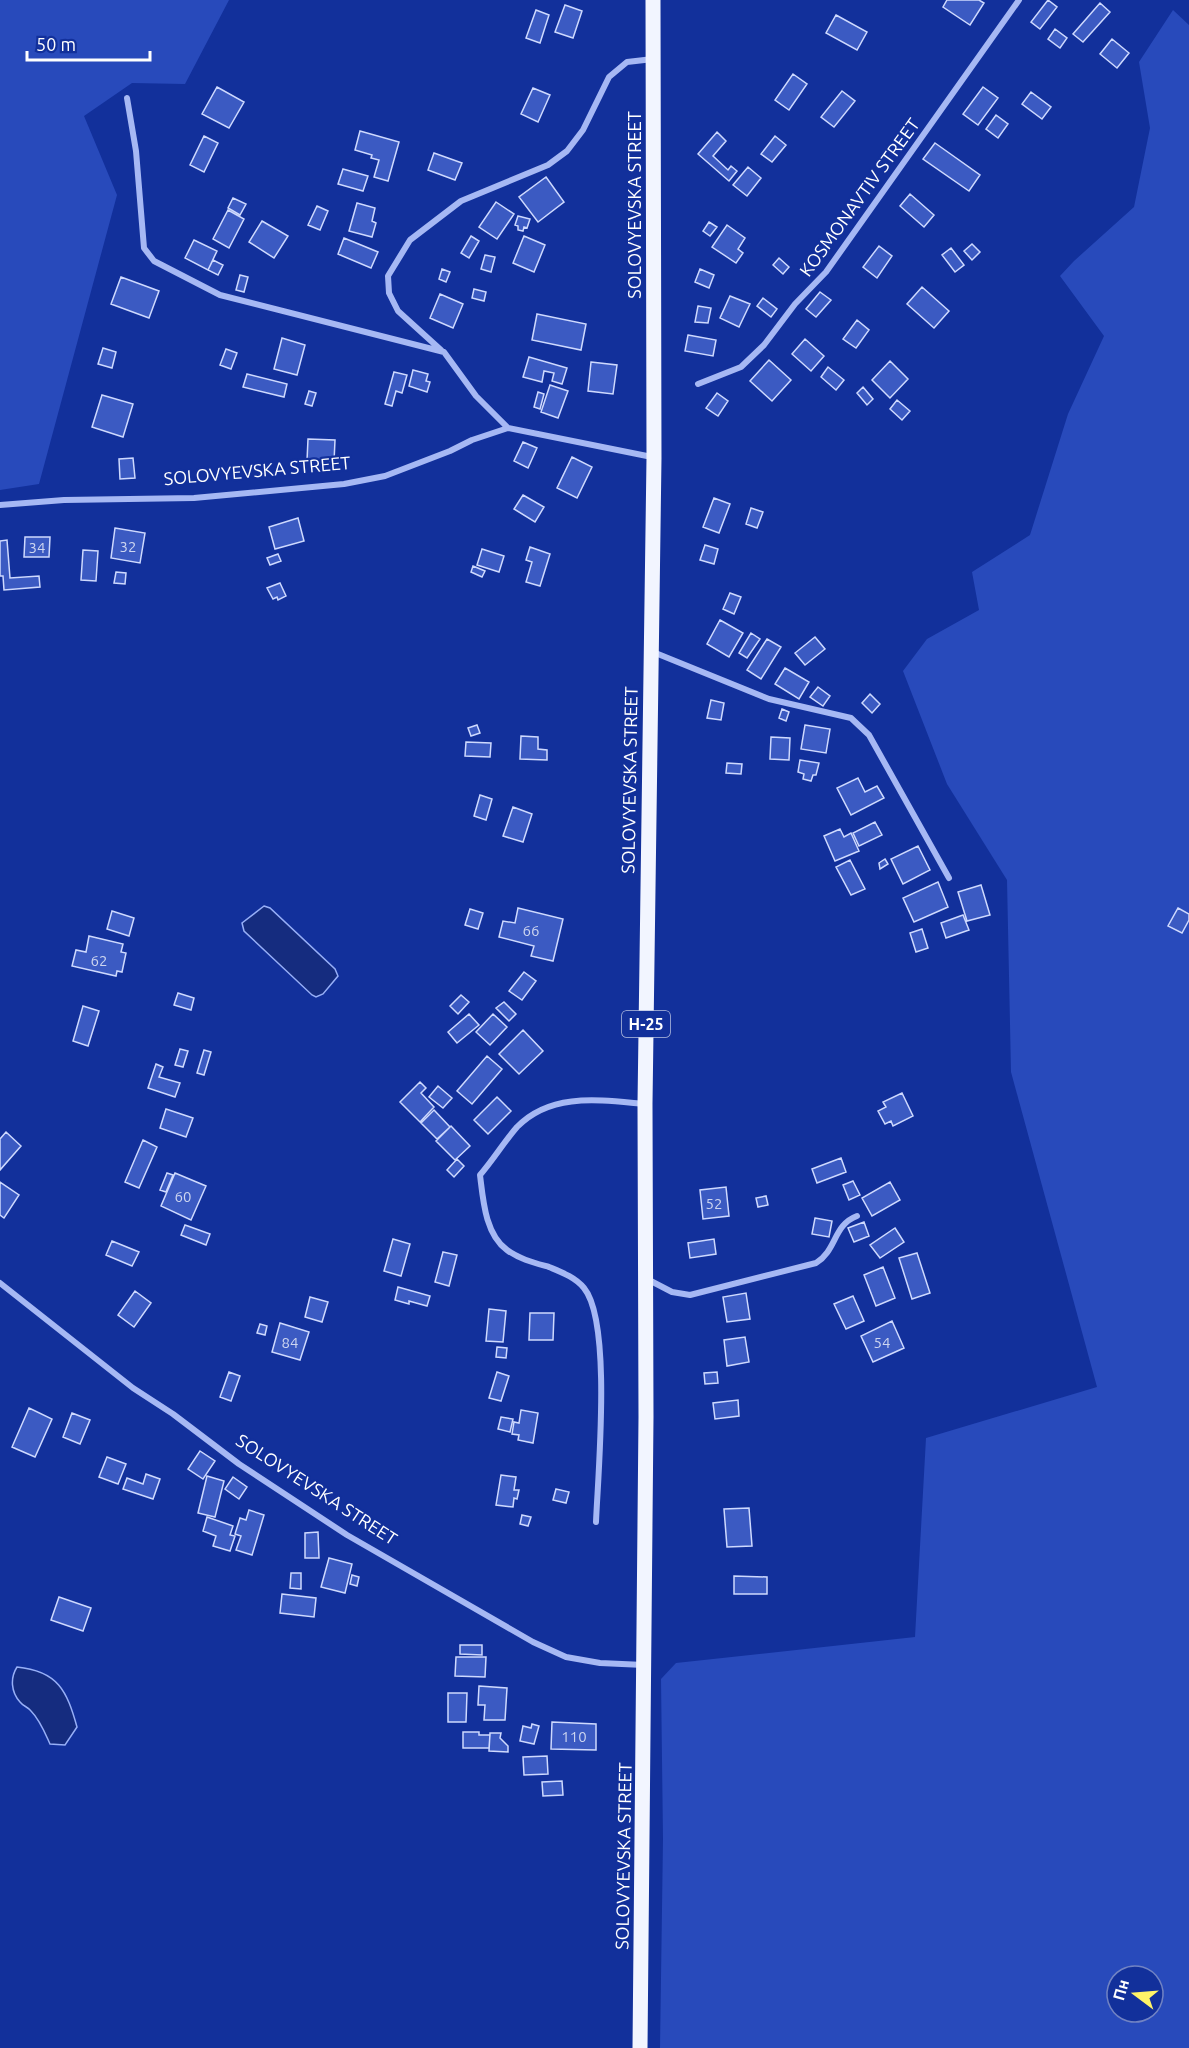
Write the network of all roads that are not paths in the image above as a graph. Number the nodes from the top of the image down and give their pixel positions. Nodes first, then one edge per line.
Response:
1 (653, 0) edge
2 (1019, 0) edge
3 (654, 59) junction
4 (126, 98) dead end
5 (444, 352) junction
6 (698, 384) dead end
7 (508, 429) junction
8 (654, 458) junction
9 (0, 505) edge
10 (650, 651) junction
11 (950, 878) dead end
12 (645, 1104) junction
13 (857, 1216) dead end
14 (644, 1278) junction
15 (0, 1283) edge
16 (596, 1522) dead end
17 (644, 1665) junction
18 (640, 2048) edge

1 - 3 main road, SOLOVYEVSKA STREET / Н-25
2 - 6 street, KOSMONAVTIV STREET
3 - 5 street
3 - 8 main road, SOLOVYEVSKA STREET / Н-25
4 - 5 street
5 - 7 street
7 - 8 street, SOLOVYEVSKA STREET
7 - 9 street, SOLOVYEVSKA STREET
8 - 10 main road, SOLOVYEVSKA STREET / Н-25
10 - 11 street
10 - 12 main road, SOLOVYEVSKA STREET / Н-25
12 - 14 main road, SOLOVYEVSKA STREET / Н-25
12 - 16 street
13 - 14 street
14 - 17 main road, SOLOVYEVSKA STREET / Н-25
15 - 17 street, SOLOVYEVSKA STREET
17 - 18 main road, SOLOVYEVSKA STREET / Н-25

